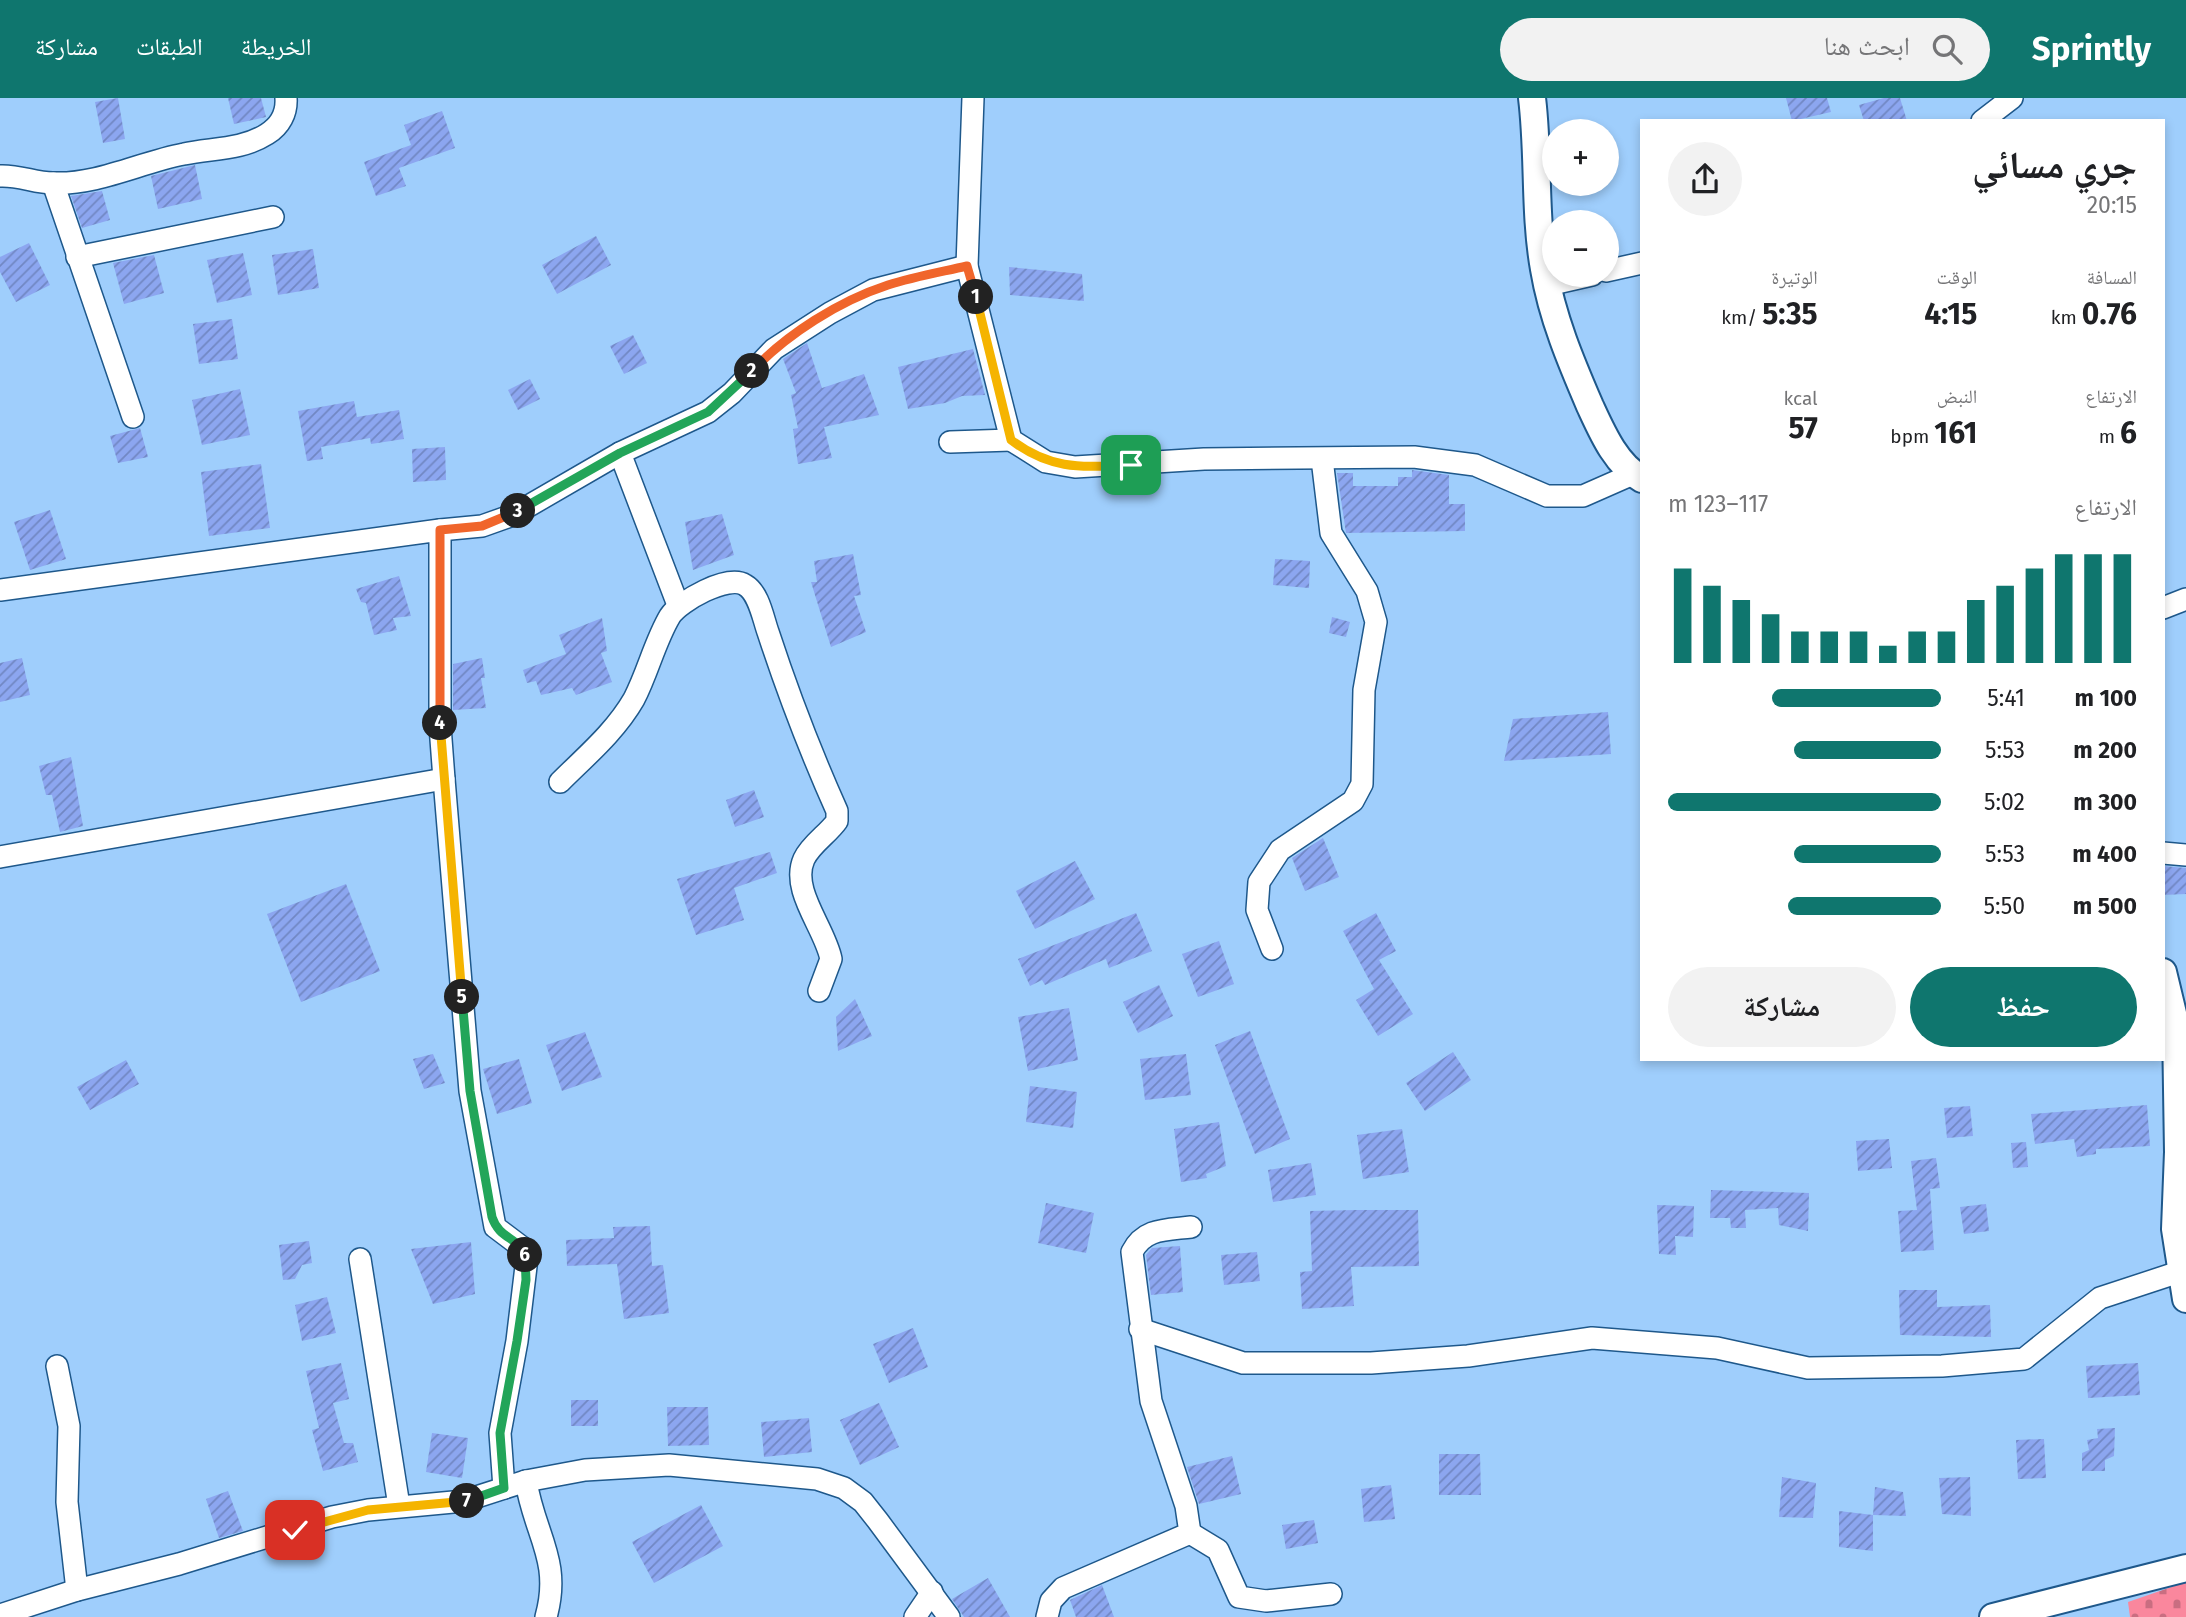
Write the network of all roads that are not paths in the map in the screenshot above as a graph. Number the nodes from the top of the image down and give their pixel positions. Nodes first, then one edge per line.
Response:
1 (286, 98) edge
2 (973, 98) edge
3 (1532, 98) edge
4 (2012, 98) edge
5 (1985, 119) edge
6 (0, 176) edge
7 (53, 183) junction
8 (273, 217) dead end
9 (1542, 240) edge
10 (77, 257) junction
11 (1640, 263) edge
12 (967, 266) junction
13 (1619, 268) edge
14 (1549, 287) edge
15 (134, 417) dead end
16 (1011, 440) junction
17 (950, 442) dead end
18 (620, 453) junction
19 (1322, 459) junction
20 (1637, 477) edge
21 (440, 530) junction
22 (0, 590) edge
23 (2186, 599) edge
24 (678, 605) junction
25 (2165, 607) edge
26 (444, 779) junction
27 (560, 782) dead end
28 (2165, 853) edge
29 (2186, 855) edge
30 (0, 857) edge
31 (1272, 949) dead end
32 (2165, 980) edge
33 (819, 991) dead end
34 (1191, 1227) dead end
35 (360, 1259) dead end
36 (2179, 1272) junction
37 (2186, 1300) edge
38 (1140, 1329) junction
39 (57, 1366) dead end
40 (526, 1481) junction
41 (504, 1488) junction
42 (399, 1506) junction
43 (1190, 1533) junction
44 (2186, 1568) edge
45 (77, 1590) junction
46 (932, 1592) junction
47 (1331, 1594) dead end
48 (0, 1615) edge
49 (546, 1617) edge
50 (915, 1617) edge
51 (949, 1617) edge
52 (1047, 1617) edge
53 (1993, 1617) edge

1 - 7 street
2 - 12 street
3 - 9 street
4 - 5 street
6 - 7 street
7 - 10 street
8 - 10 street
10 - 15 street
11 - 13 street
12 - 16 street
12 - 18 street
14 - 20 street
16 - 17 street
16 - 19 street
18 - 21 street
18 - 24 street
19 - 20 street
19 - 31 street
21 - 22 street
21 - 26 street
23 - 25 street
24 - 27 street
24 - 33 street
26 - 30 street
26 - 41 street
28 - 29 street
32 - 36 street
34 - 38 street
35 - 42 street
36 - 37 street
36 - 38 street
38 - 43 street
39 - 45 street
40 - 41 street
40 - 46 street
40 - 49 street
41 - 42 street
42 - 45 street
43 - 47 street
43 - 52 street
44 - 53 street
45 - 48 street
46 - 50 street
46 - 51 street

